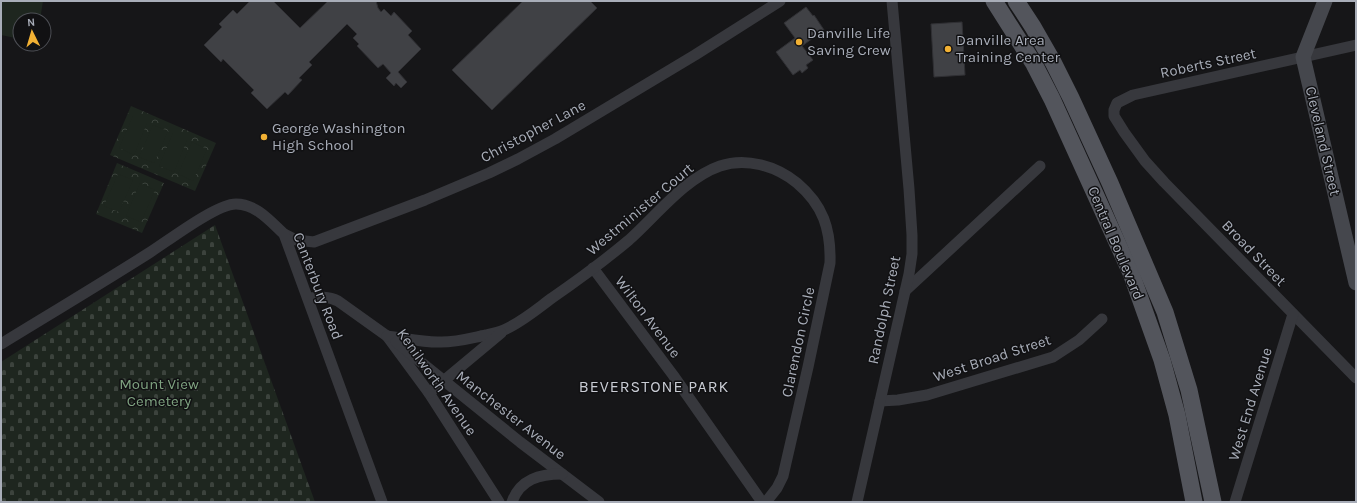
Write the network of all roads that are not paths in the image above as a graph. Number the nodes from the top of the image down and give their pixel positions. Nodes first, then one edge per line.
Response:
1 (780, 1) edge
2 (892, 1) edge
3 (994, 1) edge
4 (1016, 1) edge
5 (1325, 1) edge
6 (1356, 45) edge
7 (1303, 57) junction
8 (1134, 146) joint
9 (1040, 166) dead end
10 (804, 190) joint
11 (284, 234) junction
12 (593, 268) junction
13 (1356, 283) edge
14 (905, 291) junction
15 (308, 298) junction
16 (1293, 314) junction
17 (1102, 320) dead end
18 (505, 330) junction
19 (387, 336) junction
20 (1, 344) edge
21 (1356, 378) edge
22 (443, 381) junction
23 (429, 394) junction
24 (880, 401) junction
25 (562, 474) junction
26 (382, 502) edge
27 (499, 502) edge
28 (512, 502) edge
29 (599, 502) edge
30 (762, 502) edge
31 (766, 502) edge
32 (857, 502) edge
33 (1194, 502) edge
34 (1213, 502) edge
35 (1235, 502) edge

1 - 11 street, Christopher Lane
2 - 14 street, Randolph Street
3 - 33 main road, Central Boulevard
4 - 34 main road, Central Boulevard
5 - 7 street
6 - 7 street, Roberts Street
7 - 8 street, Roberts Street
7 - 13 street, Cleveland Street
8 - 16 street, Broad Street
9 - 14 street
10 - 12 street, Westminister Court
10 - 31 street, Clarendon Circle
11 - 15 street, Canterbury Road
11 - 20 street, Canterbury Road
12 - 18 street, Westminister Court
12 - 30 street, Wilton Avenue
14 - 24 street, Randolph Street
15 - 19 street, Kenilworth Avenue
15 - 26 street, Canterbury Road
16 - 21 street, Broad Street
16 - 35 street, West End Avenue
17 - 24 street, West Broad Street
18 - 19 street, Westminister Court
18 - 22 street, Westminister Court
19 - 22 street, Manchester Avenue
19 - 23 street, Kenilworth Avenue
22 - 23 street, Westminister Court
22 - 25 street, Manchester Avenue
23 - 27 street, Kenilworth Avenue
24 - 32 street, Randolph Street
25 - 28 street
25 - 29 street, Manchester Avenue

